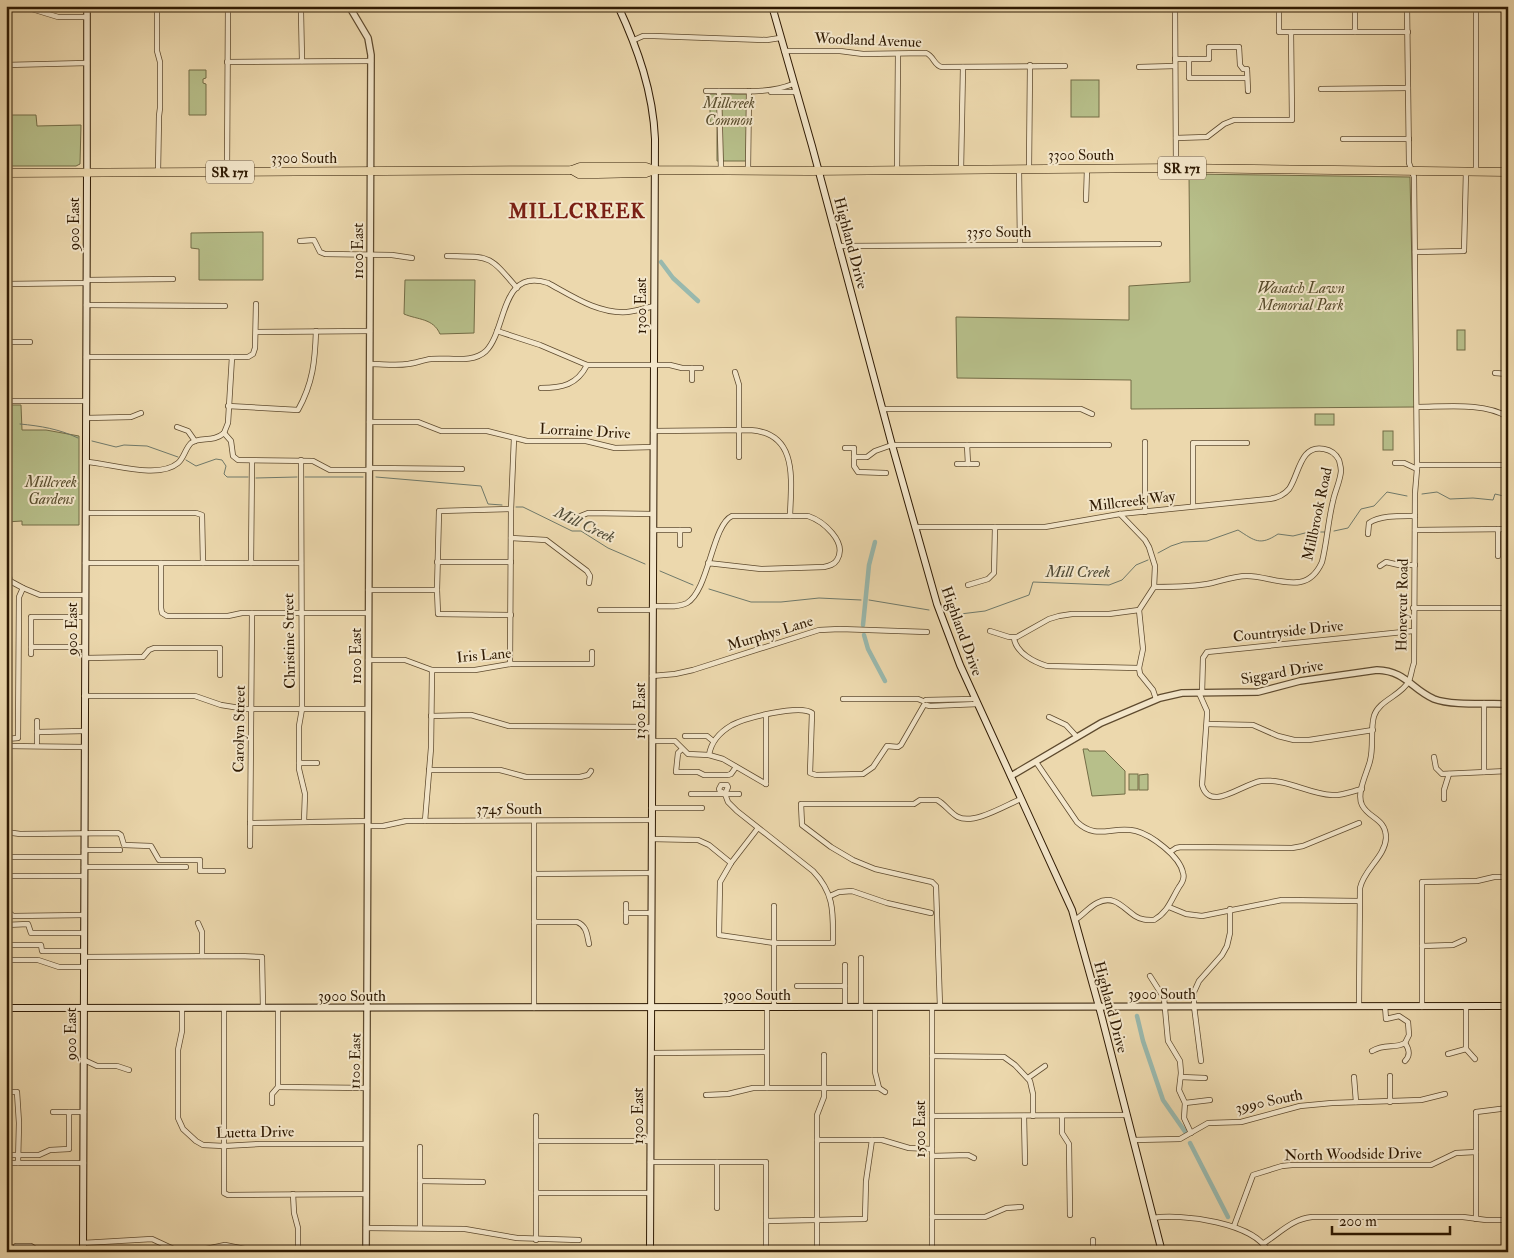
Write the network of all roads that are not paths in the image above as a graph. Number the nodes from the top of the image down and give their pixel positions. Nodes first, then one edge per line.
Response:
1 (86, 6) edge
2 (157, 6) edge
3 (228, 6) edge
4 (349, 6) edge
5 (618, 6) edge
6 (772, 6) edge
7 (1175, 6) edge
8 (1278, 6) edge
9 (1355, 6) edge
10 (1407, 6) edge
11 (1476, 6) edge
12 (6, 8) edge
13 (301, 12) dead end
14 (87, 17) junction
15 (1291, 32) junction
16 (1356, 32) junction
17 (1408, 32) junction
18 (780, 38) junction
19 (634, 40) junction
20 (784, 51) junction
21 (898, 54) junction
22 (1176, 59) junction
23 (1189, 59) junction
24 (302, 61) junction
25 (371, 61) junction
26 (227, 62) junction
27 (6, 64) edge
28 (87, 64) junction
29 (1030, 65) junction
30 (1065, 66) dead end
31 (1139, 66) dead end
32 (1176, 66) junction
33 (962, 67) junction
34 (1247, 78) junction
35 (793, 84) junction
36 (1408, 88) junction
37 (1321, 89) dead end
38 (719, 90) junction
39 (764, 90) junction
40 (706, 91) dead end
41 (749, 91) junction
42 (1248, 91) dead end
43 (796, 92) junction
44 (1176, 138) junction
45 (1343, 139) dead end
46 (1409, 139) junction
47 (721, 166) junction
48 (1176, 168) junction
49 (1019, 169) junction
50 (1029, 169) junction
51 (1086, 169) junction
52 (654, 170) junction
53 (748, 170) junction
54 (897, 170) junction
55 (961, 170) junction
56 (1412, 170) junction
57 (371, 171) junction
58 (818, 171) junction
59 (1466, 171) junction
60 (1476, 171) junction
61 (87, 172) junction
62 (158, 172) junction
63 (227, 172) junction
64 (1508, 172) edge
65 (6, 173) edge
66 (1086, 200) dead end
67 (300, 241) dead end
68 (1159, 244) dead end
69 (1020, 245) junction
70 (838, 246) junction
71 (1415, 252) junction
72 (370, 256) junction
73 (447, 256) dead end
74 (412, 258) dead end
75 (173, 279) dead end
76 (86, 282) junction
77 (6, 284) edge
78 (517, 288) junction
79 (256, 304) dead end
80 (86, 305) junction
81 (225, 306) dead end
82 (654, 306) junction
83 (370, 331) junction
84 (497, 331) junction
85 (256, 332) junction
86 (316, 332) junction
87 (6, 342) edge
88 (30, 342) dead end
89 (86, 357) junction
90 (232, 357) junction
91 (370, 364) junction
92 (587, 365) junction
93 (654, 365) junction
94 (692, 368) junction
95 (701, 368) dead end
96 (735, 372) dead end
97 (1495, 373) dead end
98 (1508, 374) edge
99 (692, 380) dead end
100 (541, 388) dead end
101 (6, 401) edge
102 (86, 401) junction
103 (228, 406) junction
104 (1417, 407) junction
105 (882, 409) junction
106 (142, 413) dead end
107 (1092, 414) dead end
108 (1508, 417) edge
109 (86, 418) junction
110 (369, 422) junction
111 (177, 426) dead end
112 (654, 430) junction
113 (739, 430) junction
114 (224, 433) junction
115 (514, 438) junction
116 (195, 442) junction
117 (1145, 442) dead end
118 (1247, 443) dead end
119 (967, 444) junction
120 (892, 445) junction
121 (1109, 445) dead end
122 (653, 446) junction
123 (845, 448) dead end
124 (1327, 450) joint
125 (739, 457) dead end
126 (854, 458) junction
127 (252, 460) junction
128 (301, 460) junction
129 (86, 462) junction
130 (1395, 463) dead end
131 (958, 464) dead end
132 (968, 464) junction
133 (977, 464) dead end
134 (1508, 464) edge
135 (1417, 467) junction
136 (369, 469) junction
137 (462, 469) dead end
138 (886, 473) dead end
139 (1193, 506) junction
140 (511, 509) junction
141 (1144, 512) junction
142 (86, 513) junction
143 (653, 514) junction
144 (1120, 514) junction
145 (790, 516) junction
146 (1415, 516) junction
147 (578, 517) dead end
148 (915, 527) junction
149 (995, 527) junction
150 (653, 530) junction
151 (680, 530) junction
152 (689, 530) dead end
153 (1415, 530) junction
154 (1498, 530) junction
155 (1508, 530) edge
156 (1368, 534) dead end
157 (511, 538) junction
158 (680, 546) dead end
159 (1498, 556) dead end
160 (437, 562) junction
161 (511, 562) junction
162 (6, 563) edge
163 (85, 563) junction
164 (161, 563) junction
165 (203, 563) junction
166 (251, 563) junction
167 (301, 563) junction
168 (708, 563) junction
169 (1380, 566) dead end
170 (1415, 566) junction
171 (589, 583) dead end
172 (968, 585) dead end
173 (1154, 587) junction
174 (23, 588) junction
175 (368, 590) junction
176 (437, 590) junction
177 (85, 595) junction
178 (653, 608) junction
179 (1414, 608) junction
180 (1508, 608) edge
181 (600, 610) dead end
182 (1139, 610) junction
183 (252, 613) junction
184 (368, 613) junction
185 (302, 614) junction
186 (511, 615) junction
187 (85, 617) junction
188 (990, 631) dead end
189 (1413, 631) junction
190 (927, 632) dead end
191 (1014, 638) junction
192 (31, 647) junction
193 (85, 647) junction
194 (592, 652) dead end
195 (31, 654) dead end
196 (85, 658) junction
197 (368, 660) junction
198 (510, 664) junction
199 (1139, 668) junction
200 (432, 670) junction
201 (220, 675) dead end
202 (652, 676) junction
203 (1409, 681) junction
204 (1201, 693) junction
205 (84, 696) junction
206 (843, 699) dead end
207 (1156, 699) junction
208 (976, 701) junction
209 (925, 703) junction
210 (1484, 703) junction
211 (1508, 704) edge
212 (252, 709) junction
213 (302, 709) junction
214 (368, 709) junction
215 (766, 715) junction
216 (431, 716) junction
217 (1049, 717) dead end
218 (37, 721) dead end
219 (1207, 724) junction
220 (652, 727) junction
221 (1372, 730) junction
222 (37, 732) junction
223 (84, 732) junction
224 (685, 736) dead end
225 (1077, 737) junction
226 (6, 738) edge
227 (652, 741) junction
228 (713, 741) junction
229 (37, 742) dead end
230 (6, 746) edge
231 (84, 747) junction
232 (682, 749) junction
233 (709, 755) junction
234 (1434, 757) dead end
235 (1036, 762) junction
236 (299, 763) junction
237 (317, 763) dead end
238 (736, 767) junction
239 (429, 770) junction
240 (591, 771) dead end
241 (1508, 771) edge
242 (1484, 772) junction
243 (1449, 774) junction
244 (1011, 776) junction
245 (1362, 789) junction
246 (691, 794) dead end
247 (726, 794) junction
248 (739, 794) dead end
249 (1021, 799) junction
250 (1444, 799) dead end
251 (652, 808) junction
252 (702, 808) dead end
253 (652, 820) junction
254 (304, 821) junction
255 (425, 821) junction
256 (534, 821) junction
257 (250, 823) junction
258 (1359, 823) dead end
259 (368, 824) junction
260 (758, 828) junction
261 (6, 832) edge
262 (84, 833) junction
263 (652, 838) junction
264 (250, 846) dead end
265 (120, 850) dead end
266 (1170, 852) junction
267 (84, 854) junction
268 (6, 857) edge
269 (731, 863) junction
270 (84, 867) junction
271 (186, 867) dead end
272 (223, 871) dead end
273 (651, 873) junction
274 (534, 874) junction
275 (6, 876) edge
276 (84, 876) junction
277 (1508, 877) edge
278 (830, 896) junction
279 (1359, 901) junction
280 (626, 904) dead end
281 (774, 906) dead end
282 (1169, 907) junction
283 (6, 910) edge
284 (1230, 910) junction
285 (626, 913) junction
286 (651, 913) junction
287 (931, 913) dead end
288 (84, 915) junction
289 (1075, 920) junction
290 (534, 922) junction
291 (626, 922) dead end
292 (198, 923) dead end
293 (6, 925) edge
294 (84, 933) junction
295 (1464, 940) dead end
296 (774, 943) junction
297 (588, 944) dead end
298 (1422, 946) junction
299 (6, 948) edge
300 (84, 954) junction
301 (202, 956) junction
302 (861, 958) dead end
303 (6, 960) edge
304 (846, 965) dead end
305 (84, 967) junction
306 (1150, 976) dead end
307 (797, 986) dead end
308 (845, 986) junction
309 (1098, 1006) junction
310 (1165, 1006) junction
311 (1194, 1006) junction
312 (1359, 1006) junction
313 (1385, 1006) junction
314 (1466, 1006) junction
315 (1508, 1006) edge
316 (651, 1007) junction
317 (845, 1007) junction
318 (861, 1007) junction
319 (875, 1007) junction
320 (932, 1007) junction
321 (940, 1007) junction
322 (1422, 1007) junction
323 (6, 1008) edge
324 (84, 1008) junction
325 (182, 1008) junction
326 (224, 1008) junction
327 (263, 1008) junction
328 (278, 1008) junction
329 (368, 1008) junction
330 (534, 1008) junction
331 (770, 1008) junction
332 (1405, 1043) junction
333 (1466, 1049) junction
334 (1372, 1051) dead end
335 (650, 1052) junction
336 (766, 1052) junction
337 (1448, 1054) dead end
338 (824, 1055) dead end
339 (932, 1056) junction
340 (1475, 1059) dead end
341 (84, 1060) junction
342 (1201, 1061) dead end
343 (1405, 1061) dead end
344 (1045, 1066) dead end
345 (128, 1070) dead end
346 (1390, 1076) dead end
347 (1181, 1077) junction
348 (1354, 1077) dead end
349 (1028, 1078) junction
350 (1205, 1078) dead end
351 (278, 1088) junction
352 (366, 1088) junction
353 (766, 1088) junction
354 (825, 1088) junction
355 (879, 1088) junction
356 (6, 1092) edge
357 (885, 1092) dead end
358 (1445, 1094) dead end
359 (706, 1095) dead end
360 (1210, 1100) dead end
361 (1356, 1102) junction
362 (1390, 1102) junction
363 (272, 1103) dead end
364 (1186, 1103) junction
365 (1508, 1108) edge
366 (53, 1112) dead end
367 (68, 1112) junction
368 (84, 1112) junction
369 (1126, 1115) junction
370 (536, 1116) dead end
371 (932, 1116) junction
372 (1024, 1116) junction
373 (1033, 1116) junction
374 (1062, 1116) junction
375 (1191, 1133) junction
376 (817, 1140) junction
377 (872, 1140) junction
378 (1133, 1140) junction
379 (536, 1141) junction
380 (650, 1141) junction
381 (366, 1144) junction
382 (224, 1146) junction
383 (420, 1147) dead end
384 (932, 1149) junction
385 (1476, 1152) junction
386 (6, 1155) edge
387 (18, 1155) junction
388 (932, 1156) junction
389 (974, 1158) dead end
390 (650, 1162) junction
391 (717, 1162) junction
392 (6, 1163) edge
393 (18, 1163) junction
394 (84, 1163) junction
395 (1025, 1163) dead end
396 (420, 1181) junction
397 (483, 1182) dead end
398 (536, 1193) junction
399 (650, 1193) junction
400 (293, 1194) junction
401 (366, 1194) junction
402 (1021, 1207) dead end
403 (717, 1208) dead end
404 (1070, 1216) dead end
405 (932, 1218) junction
406 (1153, 1218) junction
407 (1476, 1219) junction
408 (817, 1220) junction
409 (1508, 1220) edge
410 (766, 1221) junction
411 (1234, 1226) junction
412 (366, 1228) junction
413 (420, 1228) junction
414 (536, 1240) junction
415 (579, 1240) dead end
416 (1094, 1240) dead end
417 (83, 1243) junction
418 (1264, 1243) junction
419 (16, 1246) dead end
420 (40, 1252) edge
421 (83, 1252) edge
422 (180, 1252) edge
423 (192, 1252) edge
424 (260, 1252) edge
425 (298, 1252) edge
426 (366, 1252) edge
427 (650, 1252) edge
428 (766, 1252) edge
429 (817, 1252) edge
430 (932, 1252) edge
431 (1094, 1252) edge
432 (1162, 1252) edge
433 (1268, 1252) edge

1 - 14 street, 900 East
2 - 62 street
3 - 26 street
4 - 25 street, 1100 East
5 - 19 main road, 1300 East
6 - 18 main road, Highland Drive
7 - 22 street
8 - 15 street
9 - 16 street
10 - 17 street, Honeycut Road
11 - 60 street
12 - 14 street
13 - 24 street
14 - 28 street, 900 East
15 - 16 street
15 - 44 street
16 - 17 street
17 - 36 street, Honeycut Road
18 - 19 street
18 - 20 main road, Highland Drive
19 - 52 main road, 1300 East
20 - 21 street, Woodland Avenue
20 - 35 main road, Highland Drive
21 - 33 street, Woodland Avenue
21 - 54 street
22 - 23 street
22 - 32 street
23 - 34 street
23 - 34 street
24 - 25 street
24 - 26 street
25 - 57 street, 1100 East
26 - 63 street
27 - 28 street
28 - 61 street, 900 East
29 - 30 street, Woodland Avenue
29 - 33 street, Woodland Avenue
29 - 50 street
31 - 32 street
32 - 44 street
33 - 55 street
34 - 42 street
35 - 39 street
35 - 43 main road, Highland Drive
36 - 37 street
36 - 46 street, Honeycut Road
38 - 40 street
38 - 41 street
38 - 47 street
39 - 41 street
39 - 43 street
41 - 53 street
43 - 58 main road, Highland Drive
44 - 48 street
45 - 46 street
46 - 56 street, Honeycut Road
47 - 52 main road, 3300 South / SR 171
47 - 53 main road, 3300 South / SR 171
48 - 51 main road, 3300 South / SR 171
48 - 56 main road, 3300 South / SR 171
49 - 50 main road, 3300 South / SR 171
49 - 55 main road, 3300 South / SR 171
49 - 69 street
50 - 51 main road, 3300 South / SR 171
51 - 66 street
52 - 57 main road, 3300 South / SR 171
52 - 82 main road, 1300 East
53 - 58 main road, 3300 South / SR 171
54 - 55 main road, 3300 South / SR 171
54 - 58 main road, 3300 South / SR 171
56 - 59 main road, 3300 South / SR 171
56 - 71 street, Honeycut Road
57 - 63 main road, 3300 South / SR 171
57 - 72 street, 1100 East
58 - 70 main road, Highland Drive
59 - 60 main road, 3300 South / SR 171
59 - 71 street
60 - 64 main road, 3300 South / SR 171
61 - 62 main road, 3300 South / SR 171
61 - 65 main road, 3300 South / SR 171
61 - 76 main road, 900 East
62 - 63 main road, 3300 South / SR 171
67 - 72 street
68 - 69 street, 3350 South
69 - 70 street, 3350 South
70 - 105 main road, Highland Drive
71 - 104 street, Honeycut Road
72 - 74 street
72 - 83 street, 1100 East
73 - 78 street
75 - 76 street
76 - 77 street
76 - 80 main road, 900 East
78 - 82 street
78 - 84 street
79 - 85 street
80 - 81 street
80 - 89 main road, 900 East
82 - 93 main road, 1300 East
83 - 86 street
83 - 91 street, 1100 East
84 - 91 street
84 - 92 street
85 - 86 street
85 - 90 street
86 - 103 street
87 - 88 street
89 - 90 street
89 - 102 main road, 900 East
90 - 103 street
91 - 110 street, 1100 East
92 - 93 street
92 - 100 street
93 - 94 street
93 - 112 main road, 1300 East
94 - 95 street
94 - 99 street
96 - 113 street
97 - 98 street
101 - 102 street
102 - 109 main road, 900 East
103 - 114 street
104 - 108 street
104 - 135 street, Honeycut Road
105 - 107 street
105 - 120 main road, Highland Drive
106 - 109 street
109 - 129 main road, 900 East
110 - 115 street, Lorraine Drive
110 - 136 street, 1100 East
111 - 116 street
112 - 113 street
112 - 122 main road, 1300 East
113 - 125 street
113 - 145 street
114 - 116 street
114 - 127 street
115 - 122 street, Lorraine Drive
115 - 140 street
116 - 129 street
117 - 141 street
118 - 139 street
119 - 120 street
119 - 121 street
119 - 132 street
120 - 126 street
120 - 148 main road, Highland Drive
122 - 143 main road, 1300 East
123 - 126 street
124 - 139 street, Millcreek Way
124 - 173 street, Millbrook Road
126 - 138 street
127 - 128 street
127 - 166 street
128 - 136 street
128 - 167 street, Christine Street
129 - 142 main road, 900 East
130 - 135 street
131 - 132 street
132 - 133 street
134 - 135 street
135 - 146 street, Honeycut Road
136 - 137 street
136 - 175 street, 1100 East
139 - 141 street, Millcreek Way
140 - 157 street
140 - 160 street
141 - 144 street, Millcreek Way
142 - 163 main road, 900 East
142 - 165 street
143 - 147 street
143 - 150 main road, 1300 East
144 - 149 street, Millcreek Way
144 - 173 street
145 - 168 street
145 - 168 street
146 - 153 street, Honeycut Road
146 - 156 street
148 - 149 street, Millcreek Way
148 - 208 main road, Highland Drive
149 - 172 street
150 - 151 street
150 - 178 main road, 1300 East
151 - 152 street
151 - 158 street
153 - 154 street
153 - 170 street, Honeycut Road
154 - 155 street
154 - 159 street
157 - 161 street
157 - 171 street
160 - 161 street
160 - 176 street
161 - 186 street
162 - 174 street
163 - 164 street
163 - 177 main road, 900 East
164 - 165 street
164 - 183 street
165 - 166 street
166 - 167 street
167 - 185 street, Christine Street
168 - 178 street
169 - 170 street
170 - 179 street, Honeycut Road
173 - 182 street
174 - 177 street
174 - 226 street
175 - 176 street
175 - 184 street, 1100 East
176 - 186 street
177 - 187 main road, 900 East
178 - 181 street
178 - 202 main road, 1300 East
179 - 180 street
179 - 189 street, Honeycut Road
182 - 191 street
182 - 199 street
183 - 185 street
183 - 212 street, Carolyn Street
184 - 185 street
184 - 197 street, 1100 East
185 - 213 street, Christine Street
186 - 198 street
187 - 192 street
187 - 193 main road, 900 East
188 - 191 street
189 - 203 street, Honeycut Road
189 - 204 street, Countryside Drive
190 - 202 street, Murphys Lane
191 - 199 street
192 - 193 street
192 - 195 street
193 - 196 main road, 900 East
194 - 198 street, Iris Lane
196 - 201 street
196 - 205 main road, 900 East
197 - 200 street, Iris Lane
197 - 214 street, 1100 East
198 - 200 street, Iris Lane
199 - 207 street
200 - 216 street
202 - 220 main road, 1300 East
203 - 204 street, Siggard Drive
203 - 210 street, Siggard Drive
203 - 221 street
204 - 207 street, Siggard Drive
204 - 219 street
205 - 212 street
205 - 223 main road, 900 East
206 - 209 street
207 - 225 street, Siggard Drive
208 - 209 street
208 - 244 main road, Highland Drive
209 - 215 street
210 - 211 street, Siggard Drive
210 - 242 street
212 - 213 street
212 - 257 street, Carolyn Street
213 - 214 street
213 - 236 street, Christine Street
214 - 259 street, 1100 East
215 - 228 street
215 - 238 street
216 - 220 street
216 - 239 street
217 - 225 street
218 - 222 street
219 - 221 street
219 - 245 street
220 - 227 main road, 1300 East
221 - 245 street
222 - 223 street
222 - 229 street
223 - 231 main road, 900 East
224 - 228 street
225 - 235 street, Siggard Drive
227 - 232 street
227 - 251 main road, 1300 East
228 - 233 street
230 - 231 street
231 - 262 main road, 900 East
232 - 233 street
232 - 238 street
233 - 238 street
234 - 243 street
235 - 244 street, Siggard Drive
235 - 266 street
236 - 237 street
236 - 254 street, Christine Street
239 - 240 street
239 - 255 street
241 - 242 street
242 - 243 street
243 - 250 street
244 - 249 main road, Highland Drive
245 - 279 street
246 - 247 street
247 - 248 street
247 - 260 street
249 - 289 main road, Highland Drive
249 - 321 street
251 - 252 street
251 - 253 main road, 1300 East
253 - 256 street, 3745 South
253 - 263 main road, 1300 East
254 - 257 street, 3745 South
254 - 259 street, 3745 South
255 - 256 street, 3745 South
255 - 259 street, 3745 South
256 - 274 street
257 - 264 street, Carolyn Street
258 - 266 street
259 - 329 street, 1100 East
260 - 269 street
260 - 278 street
261 - 262 street
262 - 267 main road, 900 East
262 - 272 street
263 - 269 street
263 - 273 main road, 1300 East
265 - 267 street
266 - 282 street
267 - 268 street
267 - 270 main road, 900 East
269 - 296 street
270 - 271 street
270 - 276 main road, 900 East
273 - 274 street
273 - 286 main road, 1300 East
274 - 290 street
275 - 276 street
276 - 288 main road, 900 East
277 - 298 street
278 - 287 street
278 - 296 street
279 - 284 street
279 - 312 street
280 - 285 street
281 - 296 street
282 - 284 street
282 - 289 street
283 - 288 street
284 - 311 street
285 - 286 street
285 - 291 street
286 - 316 main road, 1300 East
288 - 294 main road, 900 East
289 - 309 main road, Highland Drive
290 - 297 street
290 - 330 street
292 - 301 street
293 - 294 street
294 - 300 main road, 900 East
295 - 298 street
296 - 331 street
298 - 322 street
299 - 300 street
300 - 301 street
300 - 305 main road, 900 East
301 - 327 street
302 - 318 street
303 - 305 street
304 - 308 street
305 - 324 main road, 900 East
306 - 310 street
307 - 308 street
308 - 317 street
309 - 310 main road, 3900 South
309 - 321 main road, 3900 South
309 - 369 main road, Highland Drive
310 - 311 main road, 3900 South
310 - 347 street
311 - 312 main road, 3900 South
311 - 342 street
312 - 313 main road, 3900 South
313 - 322 main road, 3900 South
313 - 332 street
314 - 315 main road, 3900 South
314 - 322 main road, 3900 South
314 - 333 street
316 - 330 main road, 3900 South
316 - 331 main road, 3900 South
316 - 335 main road, 1300 East
317 - 318 main road, 3900 South
317 - 331 main road, 3900 South
318 - 319 main road, 3900 South
319 - 320 main road, 3900 South
319 - 355 street
320 - 321 main road, 3900 South
320 - 339 street, 1500 East
323 - 324 main road, 3900 South
324 - 325 main road, 3900 South
324 - 341 main road, 900 East
325 - 326 main road, 3900 South
325 - 382 street, Luetta Drive
326 - 327 main road, 3900 South
326 - 382 street
327 - 328 main road, 3900 South
328 - 329 main road, 3900 South
328 - 351 street
329 - 330 main road, 3900 South
329 - 352 street, 1100 East
331 - 336 street
332 - 334 street
332 - 343 street
333 - 337 street
333 - 340 street
335 - 336 street
335 - 380 main road, 1300 East
336 - 353 street
338 - 354 street
339 - 349 street
339 - 371 street, 1500 East
341 - 345 street
341 - 368 main road, 900 East
344 - 349 street
346 - 362 street
347 - 350 street
347 - 364 street
348 - 361 street
349 - 373 street
351 - 352 street
351 - 363 street
352 - 381 street, 1100 East
353 - 354 street
353 - 359 street
354 - 355 street
354 - 376 street
355 - 357 street
356 - 387 street
358 - 362 street, 3990 South
360 - 364 street
361 - 362 street, 3990 South
361 - 375 street, 3990 South
364 - 375 street
365 - 385 street
366 - 367 street
367 - 368 street
367 - 387 street
368 - 394 main road, 900 East
369 - 374 street
369 - 378 main road, Highland Drive
370 - 379 street
371 - 372 street
371 - 384 street, 1500 East
372 - 373 street
372 - 395 street
373 - 374 street
374 - 404 street
375 - 378 street, 3990 South
376 - 377 street
376 - 408 street
377 - 384 street
377 - 408 street
378 - 406 main road, Highland Drive
379 - 380 street
379 - 398 street
380 - 390 main road, 1300 East
381 - 382 street, Luetta Drive
381 - 401 street, 1100 East
382 - 400 street
383 - 396 street
384 - 388 street, 1500 East
385 - 407 street
385 - 411 street, North Woodside Drive
386 - 387 street
387 - 393 street
388 - 389 street
388 - 405 street, 1500 East
390 - 391 street
390 - 399 main road, 1300 East
391 - 403 street
391 - 410 street
392 - 393 street
393 - 394 street
394 - 417 main road, 900 East
396 - 397 street
396 - 413 street
398 - 399 street
398 - 414 street
399 - 427 main road, 1300 East
400 - 401 street
400 - 425 street
401 - 412 street, 1100 East
402 - 405 street
405 - 430 street, 1500 East
406 - 411 street
406 - 432 main road, Highland Drive
407 - 409 street
407 - 418 street
408 - 410 street
408 - 429 street
410 - 428 street
411 - 418 street
412 - 413 street
412 - 426 street, 1100 East
413 - 414 street
414 - 415 street
416 - 431 street
417 - 421 main road, 900 East
417 - 422 street
418 - 433 street
419 - 420 street
423 - 424 street

